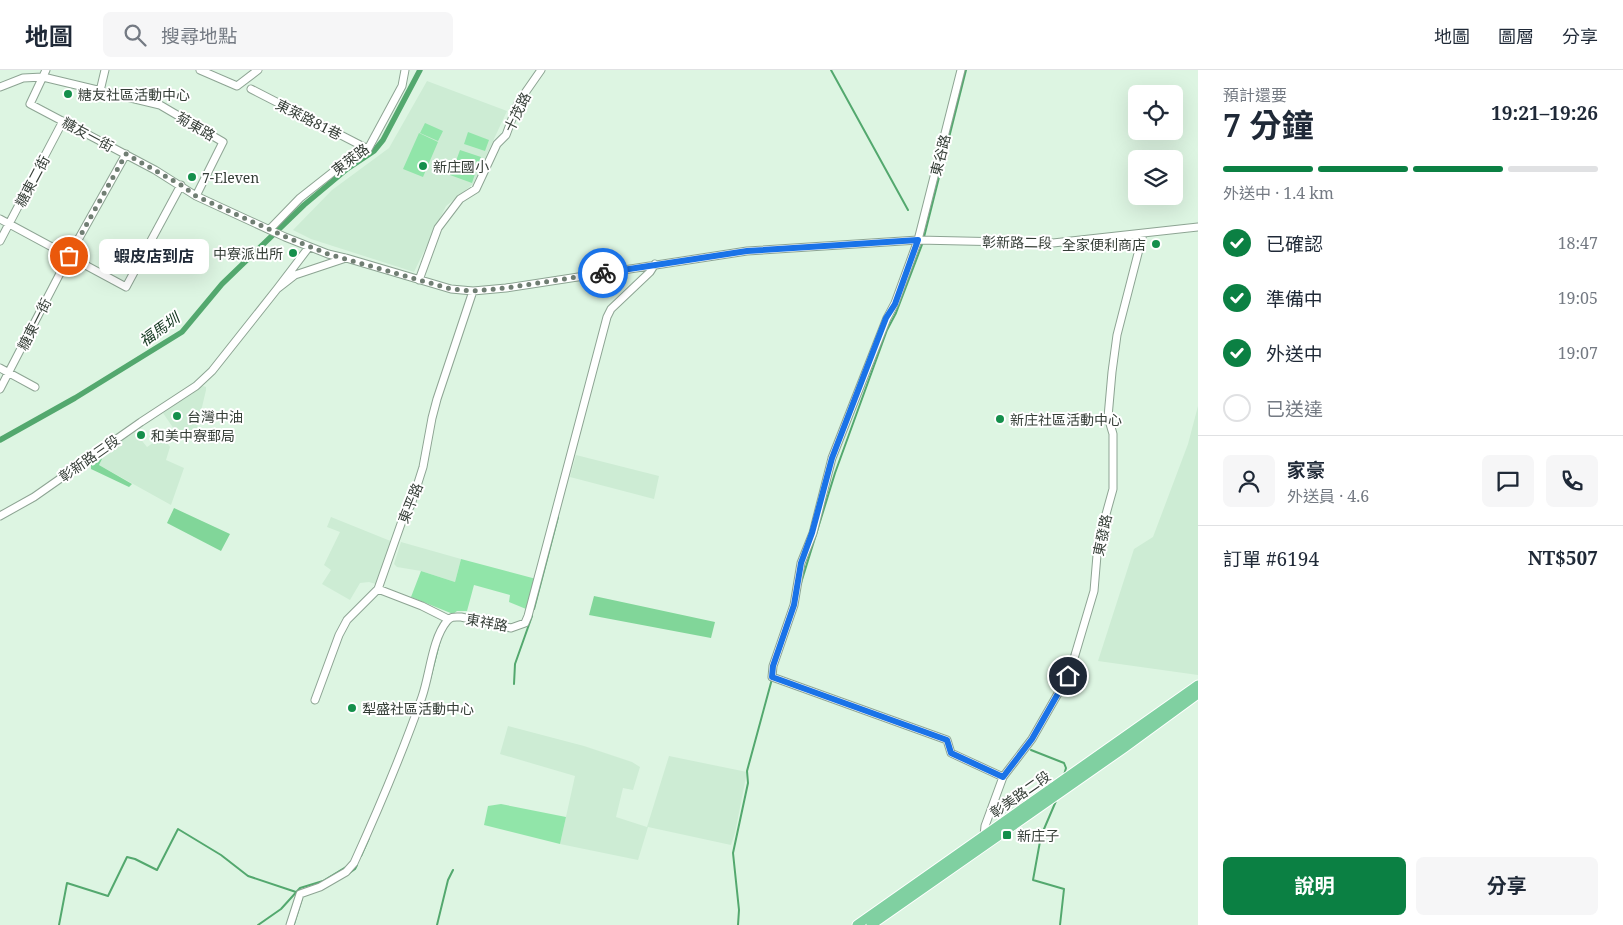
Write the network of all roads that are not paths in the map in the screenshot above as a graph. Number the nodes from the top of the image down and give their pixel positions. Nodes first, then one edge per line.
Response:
1 (46, 70) edge
2 (105, 70) edge
3 (200, 70) edge
4 (258, 70) edge
5 (405, 70) edge
6 (541, 70) edge
7 (961, 70) edge
8 (43, 77) junction
9 (0, 87) edge
10 (251, 89) dead end
11 (100, 91) junction
12 (63, 121) junction
13 (368, 149) junction
14 (126, 154) junction
15 (181, 185) junction
16 (196, 196) junction
17 (0, 219) edge
18 (9, 224) junction
19 (1198, 227) edge
20 (272, 231) junction
21 (1143, 234) junction
22 (922, 240) junction
23 (0, 241) edge
24 (309, 247) junction
25 (69, 256) junction
26 (346, 258) junction
27 (655, 264) junction
28 (419, 280) junction
29 (277, 289) junction
30 (473, 291) junction
31 (0, 368) edge
32 (9, 373) junction
33 (35, 387) dead end
34 (0, 389) edge
35 (0, 516) edge
36 (378, 589) junction
37 (448, 619) junction
38 (1198, 685) edge
39 (1198, 694) edge
40 (315, 700) dead end
41 (1003, 777) junction
42 (986, 840) junction
43 (290, 925) edge
44 (857, 925) edge
45 (871, 925) edge

1 - 8 street
2 - 11 street
3 - 4 street
5 - 13 street, 東萊路
6 - 28 street, 十茂路
7 - 22 street, 東谷路
8 - 9 street, 菊東路
8 - 11 street, 菊東路
8 - 12 street, 糖友一街
10 - 13 street, 東萊路81巷
11 - 16 street, 菊東路
12 - 14 street, 糖友一街
12 - 18 street, 糖東二街
13 - 20 street, 東萊路
14 - 15 street, 糖友一街
14 - 25 street, 糖東一街
15 - 16 street, 糖友一街
15 - 25 street
16 - 20 street
17 - 18 street
18 - 23 street, 糖東二街
18 - 25 street
19 - 21 street, 彰新路二段
20 - 24 street
21 - 22 street, 彰新路二段
21 - 41 street, 東發路
22 - 27 street, 彰新路二段
22 - 41 street, 東谷路
24 - 26 street
24 - 29 street
25 - 32 street, 糖東一街
26 - 28 street, 彰新路二段
26 - 29 street
27 - 30 street, 彰新路二段
27 - 37 street, 東祥路
28 - 30 street, 彰新路二段
29 - 35 street, 彰新路三段
30 - 36 street, 東平路
31 - 32 street
32 - 33 street
32 - 34 street, 糖東一街
36 - 37 street
36 - 40 street, 東平路
37 - 43 street, 東祥路
38 - 42 main road, 彰美路二段
39 - 42 main road, 彰美路二段
41 - 42 street, 東發路
42 - 44 main road, 彰美路二段
42 - 45 main road, 彰美路二段

